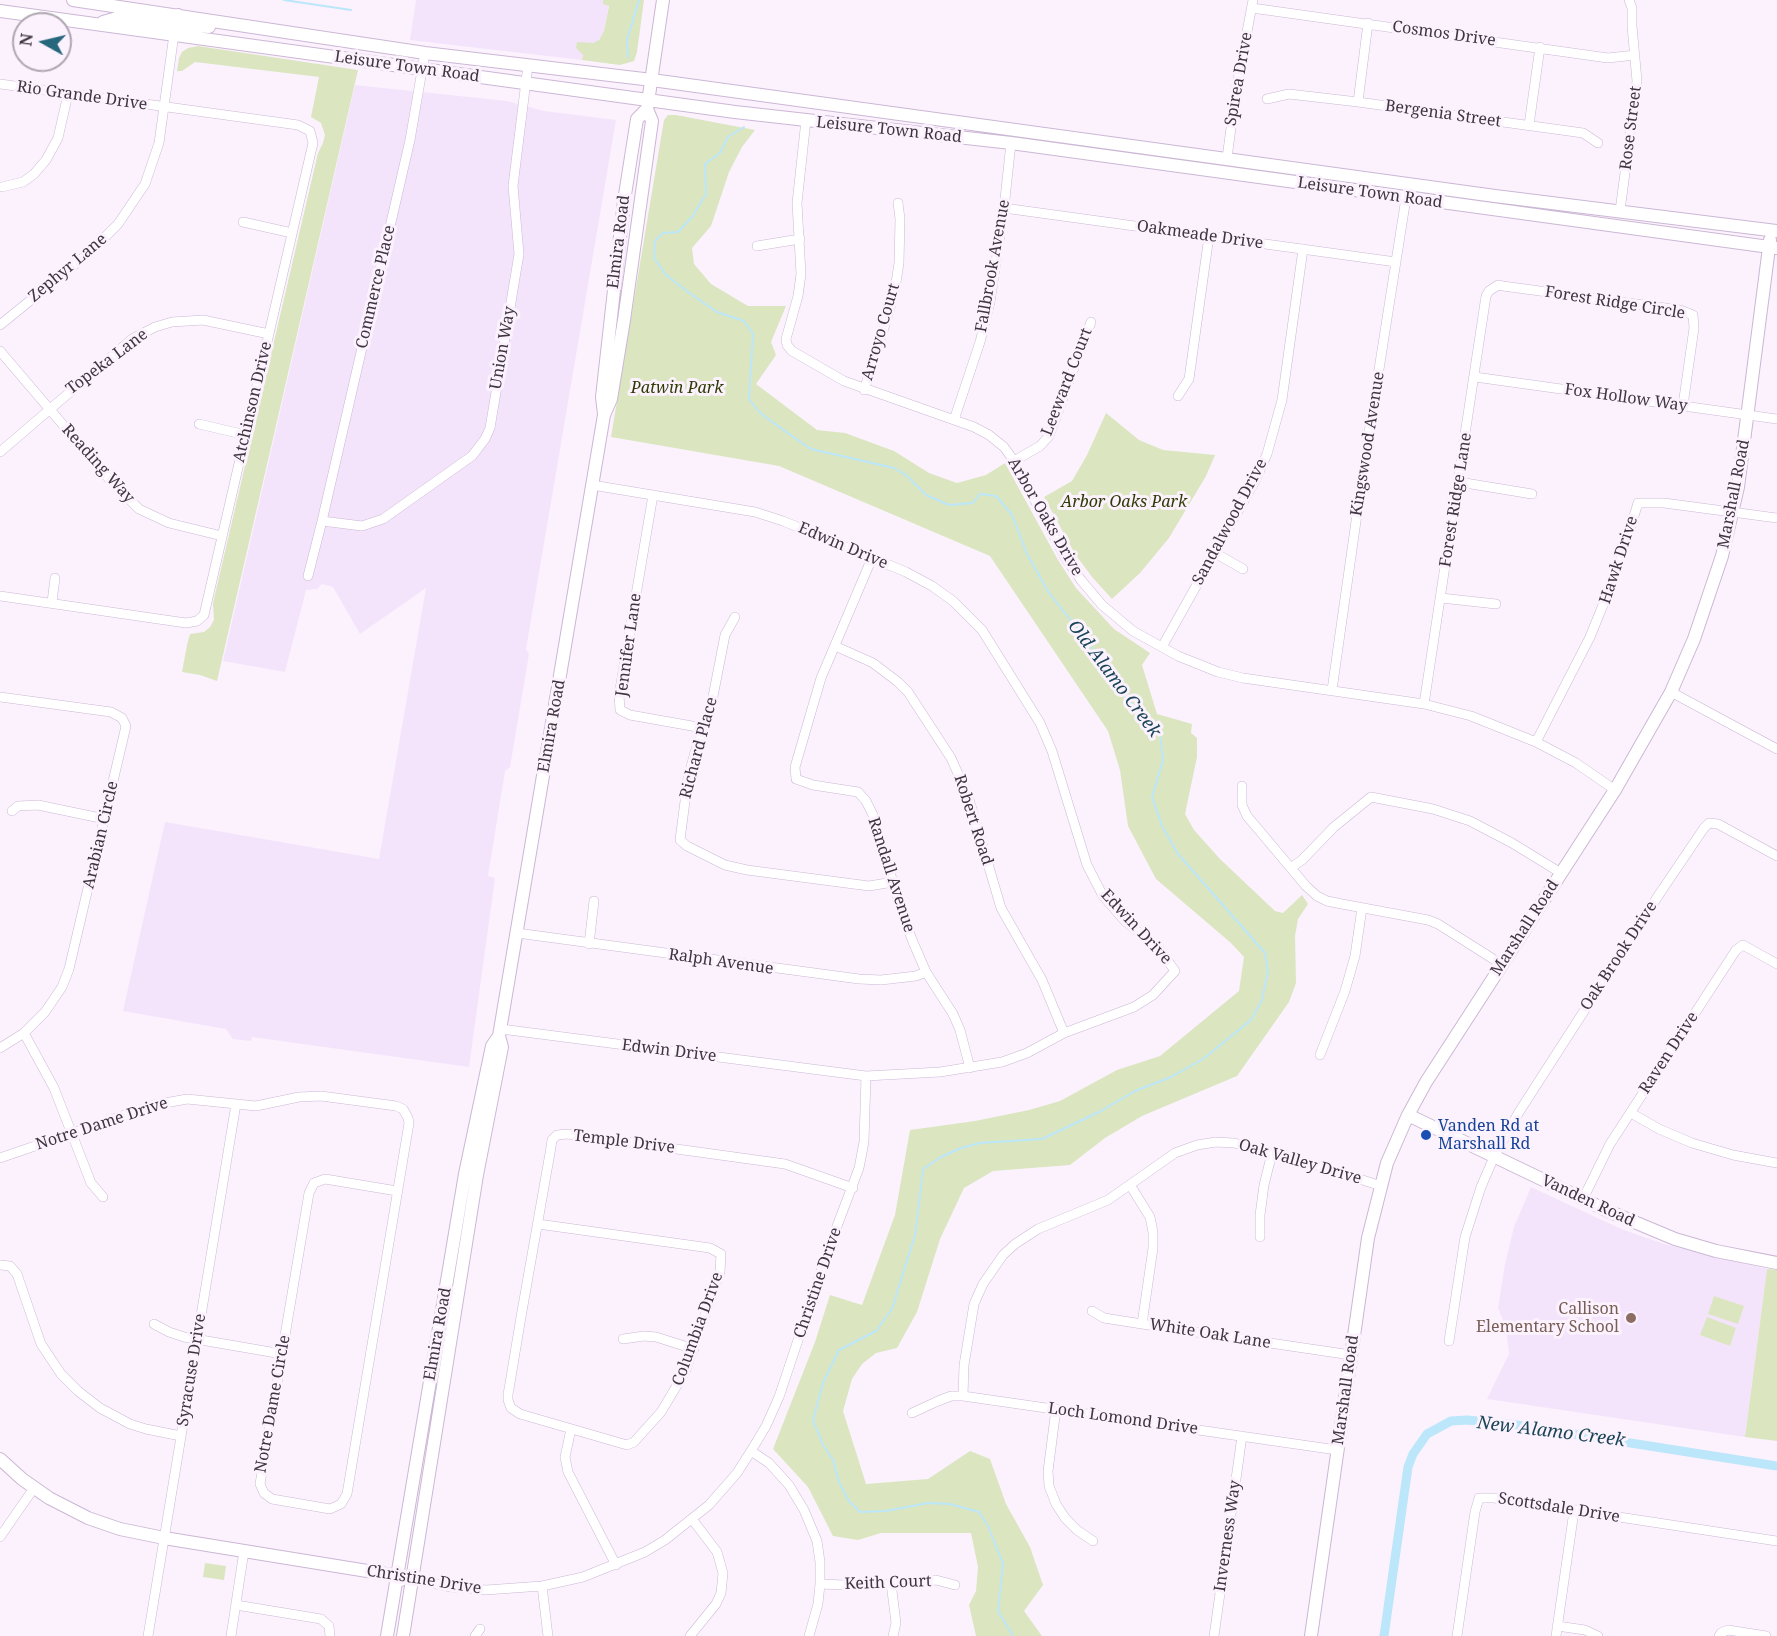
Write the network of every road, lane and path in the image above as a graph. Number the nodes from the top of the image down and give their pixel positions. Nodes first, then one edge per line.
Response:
1 (73, 0) edge
2 (663, 0) edge
3 (1633, 3) edge
4 (1252, 4) edge
5 (0, 11) edge
6 (177, 15) junction
7 (218, 21) junction
8 (1368, 23) junction
9 (99, 24) junction
10 (174, 34) junction
11 (1540, 47) junction
12 (425, 53) junction
13 (1635, 55) junction
14 (528, 65) junction
15 (423, 70) junction
16 (652, 80) junction
17 (0, 84) edge
18 (526, 84) junction
19 (68, 94) junction
20 (1267, 99) dead end
21 (1358, 102) junction
22 (648, 104) junction
23 (164, 107) junction
24 (806, 120) junction
25 (1529, 125) junction
26 (1050, 135) junction
27 (1598, 143) dead end
28 (1011, 144) junction
29 (1227, 158) junction
30 (1123, 159) junction
31 (2, 187) dead end
32 (1495, 196) junction
33 (1406, 198) junction
34 (898, 203) dead end
35 (1004, 208) junction
36 (1620, 211) junction
37 (243, 222) dead end
38 (1774, 231) edge
39 (292, 233) junction
40 (1209, 236) junction
41 (800, 239) junction
42 (757, 246) dead end
43 (1773, 248) edge
44 (1303, 249) junction
45 (1396, 262) junction
46 (1486, 296) joint
47 (1091, 322) dead end
48 (0, 325) edge
49 (269, 334) junction
50 (0, 351) edge
51 (1475, 377) junction
52 (864, 390) junction
53 (1178, 396) dead end
54 (1683, 405) junction
55 (49, 408) junction
56 (1748, 415) junction
57 (1777, 419) edge
58 (954, 420) junction
59 (199, 424) dead end
60 (246, 435) junction
61 (0, 452) edge
62 (1014, 461) junction
63 (1459, 482) junction
64 (592, 485) junction
65 (1532, 494) dead end
66 (653, 495) junction
67 (1733, 512) junction
68 (1777, 518) edge
69 (322, 521) junction
70 (222, 536) junction
71 (1215, 553) junction
72 (872, 558) junction
73 (1243, 569) dead end
74 (308, 576) dead end
75 (55, 578) dead end
76 (0, 596) edge
77 (1441, 598) junction
78 (52, 602) junction
79 (1496, 604) dead end
80 (735, 617) dead end
81 (835, 646) junction
82 (1162, 647) junction
83 (1332, 690) junction
84 (1671, 692) junction
85 (0, 697) edge
86 (1424, 704) junction
87 (704, 730) junction
88 (1536, 742) junction
89 (1777, 749) edge
90 (1242, 786) dead end
91 (1615, 790) junction
92 (12, 811) dead end
93 (105, 819) junction
94 (1777, 856) edge
95 (1292, 867) junction
96 (1561, 873) junction
97 (893, 882) junction
98 (594, 901) dead end
99 (1362, 908) junction
100 (517, 933) junction
101 (589, 944) junction
102 (1501, 964) junction
103 (1777, 964) edge
104 (926, 972) junction
105 (500, 1032) junction
106 (24, 1033) junction
107 (1064, 1033) junction
108 (0, 1048) edge
109 (1320, 1055) dead end
110 (970, 1068) junction
111 (866, 1076) junction
112 (236, 1104) junction
113 (1631, 1113) junction
114 (1408, 1115) junction
115 (409, 1123) joint
116 (72, 1134) junction
117 (1272, 1153) junction
118 (1494, 1157) junction
119 (0, 1158) edge
120 (1777, 1163) edge
121 (1130, 1185) junction
122 (1381, 1186) junction
123 (853, 1188) junction
124 (397, 1191) junction
125 (103, 1197) dead end
126 (1583, 1200) junction
127 (538, 1224) junction
128 (1260, 1237) dead end
129 (1777, 1263) edge
130 (0, 1265) edge
131 (1092, 1311) dead end
132 (154, 1324) dead end
133 (1142, 1324) junction
134 (197, 1339) junction
135 (623, 1339) dead end
136 (1449, 1341) dead end
137 (694, 1349) junction
138 (282, 1354) junction
139 (1351, 1355) junction
140 (963, 1396) junction
141 (509, 1404) joint
142 (1056, 1409) junction
143 (912, 1413) dead end
144 (571, 1429) junction
145 (181, 1436) junction
146 (1242, 1436) junction
147 (1337, 1450) junction
148 (751, 1451) junction
149 (0, 1459) edge
150 (412, 1487) junction
151 (34, 1488) junction
152 (1574, 1511) junction
153 (692, 1519) junction
154 (0, 1537) edge
155 (164, 1538) junction
156 (1093, 1541) dead end
157 (1777, 1541) edge
158 (244, 1551) junction
159 (616, 1565) junction
160 (398, 1576) junction
161 (412, 1579) junction
162 (891, 1583) junction
163 (820, 1584) junction
164 (955, 1585) dead end
165 (542, 1586) junction
166 (236, 1605) junction
167 (1557, 1631) edge
168 (148, 1636) edge
169 (231, 1636) edge
170 (330, 1636) edge
171 (387, 1636) edge
172 (397, 1636) edge
173 (403, 1636) edge
174 (548, 1636) edge
175 (690, 1636) edge
176 (809, 1636) edge
177 (893, 1636) edge
178 (1214, 1636) edge
179 (1311, 1636) edge
180 (1457, 1636) edge
181 (1598, 1636) edge
182 (1719, 1636) edge
183 (1766, 1636) edge

1 - 6 main road, Leisure Town Road
2 - 16 main road, Elmira Road
3 - 13 street, Rose Street
4 - 8 street, Cosmos Drive
4 - 29 street, Spirea Drive
5 - 9 main road, Leisure Town Road
6 - 7 main road, Leisure Town Road
6 - 9 main road
7 - 10 main road
7 - 12 main road, Leisure Town Road
8 - 11 street, Cosmos Drive
8 - 21 street
9 - 10 main road, Leisure Town Road
10 - 15 main road, Leisure Town Road
10 - 23 street, Zephyr Lane
11 - 13 street, Cosmos Drive
11 - 25 street
12 - 14 main road, Leisure Town Road
12 - 15 street, Commerce Place
13 - 36 street, Rose Street
14 - 16 main road, Leisure Town Road
14 - 18 street, Union Way
15 - 18 main road, Leisure Town Road
15 - 69 street, Commerce Place
16 - 22 main road, Elmira Road
16 - 26 main road, Leisure Town Road
17 - 19 street, Rio Grande Drive
18 - 22 main road, Leisure Town Road
18 - 69 street, Union Way
19 - 23 street, Rio Grande Drive
19 - 31 street
20 - 21 street, Bergenia Street
21 - 25 street, Bergenia Street
22 - 24 main road, Leisure Town Road
22 - 64 main road, Elmira Road
23 - 39 street, Atchinson Drive
23 - 48 street, Zephyr Lane
24 - 28 main road, Leisure Town Road
24 - 41 street, Arbor Oaks Drive
25 - 27 street, Bergenia Street
26 - 28 main road
26 - 29 main road, Leisure Town Road
28 - 30 main road, Leisure Town Road
28 - 35 street, Fallbrook Avenue
29 - 30 main road
29 - 32 main road, Leisure Town Road
30 - 33 main road, Leisure Town Road
32 - 33 main road
32 - 36 main road, Leisure Town Road
33 - 43 main road, Leisure Town Road
33 - 45 street, Kingswood Avenue
34 - 52 street, Arroyo Court
35 - 40 street, Oakmeade Drive
35 - 58 street, Fallbrook Avenue
36 - 38 main road, Leisure Town Road
37 - 39 street
38 - 43 main road, Marshall Road
39 - 49 street, Atchinson Drive
40 - 44 street, Oakmeade Drive
40 - 53 street
41 - 42 street
41 - 52 street, Arbor Oaks Drive
43 - 56 main road, Marshall Road
44 - 45 street, Oakmeade Drive
44 - 71 street, Sandalwood Drive
45 - 83 street, Kingswood Avenue
46 - 51 street, Forest Ridge Lane
46 - 54 street, Forest Ridge Circle
47 - 62 street, Leeward Court
49 - 55 street, Topeka Lane
49 - 60 street, Atchinson Drive
50 - 55 street, Reading Way
51 - 54 street, Fox Hollow Way
51 - 63 street, Forest Ridge Lane
52 - 58 street, Arbor Oaks Drive
54 - 56 street, Fox Hollow Way
55 - 61 street, Topeka Lane
55 - 70 street, Reading Way
56 - 57 street, Fox Hollow Way
56 - 67 main road, Marshall Road
58 - 62 street, Arbor Oaks Drive
59 - 60 street
60 - 70 street, Atchinson Drive
62 - 82 street, Arbor Oaks Drive
63 - 65 street
63 - 77 street, Forest Ridge Lane
64 - 66 street, Edwin Drive
64 - 100 main road, Elmira Road
66 - 72 street, Edwin Drive
66 - 87 street, Jennifer Lane
67 - 68 street, Hawk Drive
67 - 84 main road, Marshall Road
67 - 88 street, Hawk Drive
69 - 74 street, Commerce Place
70 - 78 street, Atchinson Drive
71 - 73 street
71 - 82 street, Sandalwood Drive
72 - 81 street, Randall Avenue
72 - 107 street, Edwin Drive
75 - 78 street
76 - 78 street, Atchinson Drive
77 - 79 street
77 - 86 street, Forest Ridge Lane
80 - 87 street, Richard Place
81 - 97 street, Randall Avenue
81 - 107 street, Robert Road
82 - 83 street, Arbor Oaks Drive
83 - 86 street, Arbor Oaks Drive
84 - 89 street
84 - 91 main road, Marshall Road
85 - 93 street, Arabian Circle
86 - 88 street, Arbor Oaks Drive
87 - 97 street, Richard Place
88 - 91 street, Arbor Oaks Drive
90 - 95 street
91 - 96 main road, Marshall Road
92 - 93 street
93 - 106 street, Arabian Circle
94 - 118 street, Oak Brook Drive
95 - 96 street
95 - 99 street
96 - 102 main road, Marshall Road
97 - 104 street, Randall Avenue
98 - 101 street
99 - 102 street
99 - 109 street
100 - 101 street, Ralph Avenue
100 - 105 main road, Elmira Road
101 - 104 street, Ralph Avenue
102 - 114 main road, Marshall Road
103 - 113 street, Raven Drive
104 - 110 street, Randall Avenue
105 - 111 street, Edwin Drive
105 - 150 main road, Elmira Road
105 - 161 main road, Elmira Road
106 - 108 street, Arabian Circle
106 - 116 street
107 - 110 street, Edwin Drive
110 - 111 street, Edwin Drive
111 - 123 street, Christine Drive
112 - 115 street, Notre Dame Drive
112 - 116 street, Notre Dame Drive
112 - 134 street, Syracuse Drive
113 - 120 street
113 - 126 street, Raven Drive
114 - 118 main road, Vanden Road
114 - 122 main road, Marshall Road
115 - 124 street, Notre Dame Circle
116 - 119 street, Notre Dame Drive
116 - 125 street
117 - 121 street, Oak Valley Drive
117 - 122 street, Oak Valley Drive
117 - 128 street
118 - 126 main road, Vanden Road
118 - 136 street, Oak Brook Drive
121 - 133 street, White Oak Lane
121 - 140 street, Oak Valley Drive
122 - 139 main road, Marshall Road
123 - 127 street, Temple Drive
123 - 148 street, Christine Drive
124 - 138 street, Notre Dame Circle
124 - 138 street, Notre Dame Circle
126 - 129 main road, Vanden Road
127 - 137 street, Columbia Drive
127 - 141 street, Temple Drive
130 - 145 street
131 - 133 street
132 - 134 street
133 - 139 street, White Oak Lane
134 - 138 street
134 - 145 street, Syracuse Drive
135 - 137 street
137 - 144 street, Columbia Drive
139 - 147 main road, Marshall Road
140 - 142 street, Loch Lomond Drive
140 - 143 street, Loch Lomond Drive
141 - 144 street, Columbia Drive
142 - 146 street, Loch Lomond Drive
142 - 156 street
144 - 159 street
145 - 155 street, Syracuse Drive
146 - 147 street, Loch Lomond Drive
146 - 178 street, Inverness Way
147 - 179 main road, Marshall Road
148 - 153 street, Christine Drive
148 - 163 street
149 - 151 main road, Christine Drive
150 - 160 main road, Elmira Road
150 - 161 main road
151 - 154 street
151 - 155 main road, Christine Drive
152 - 157 street, Scottsdale Drive
152 - 167 street
152 - 180 street, Scottsdale Drive
153 - 159 street, Christine Drive
153 - 175 street
155 - 158 main road, Christine Drive
155 - 168 street, Syracuse Drive
158 - 160 main road, Christine Drive
158 - 166 street
159 - 165 street, Christine Drive
160 - 161 street, Christine Drive
160 - 171 main road, Elmira Road
160 - 172 main road
161 - 165 street, Christine Drive
161 - 173 main road, Elmira Road
162 - 163 street, Keith Court
162 - 164 street, Keith Court
162 - 177 street
163 - 176 street
165 - 174 street
166 - 169 street
166 - 170 street
167 - 181 street
182 - 183 street

